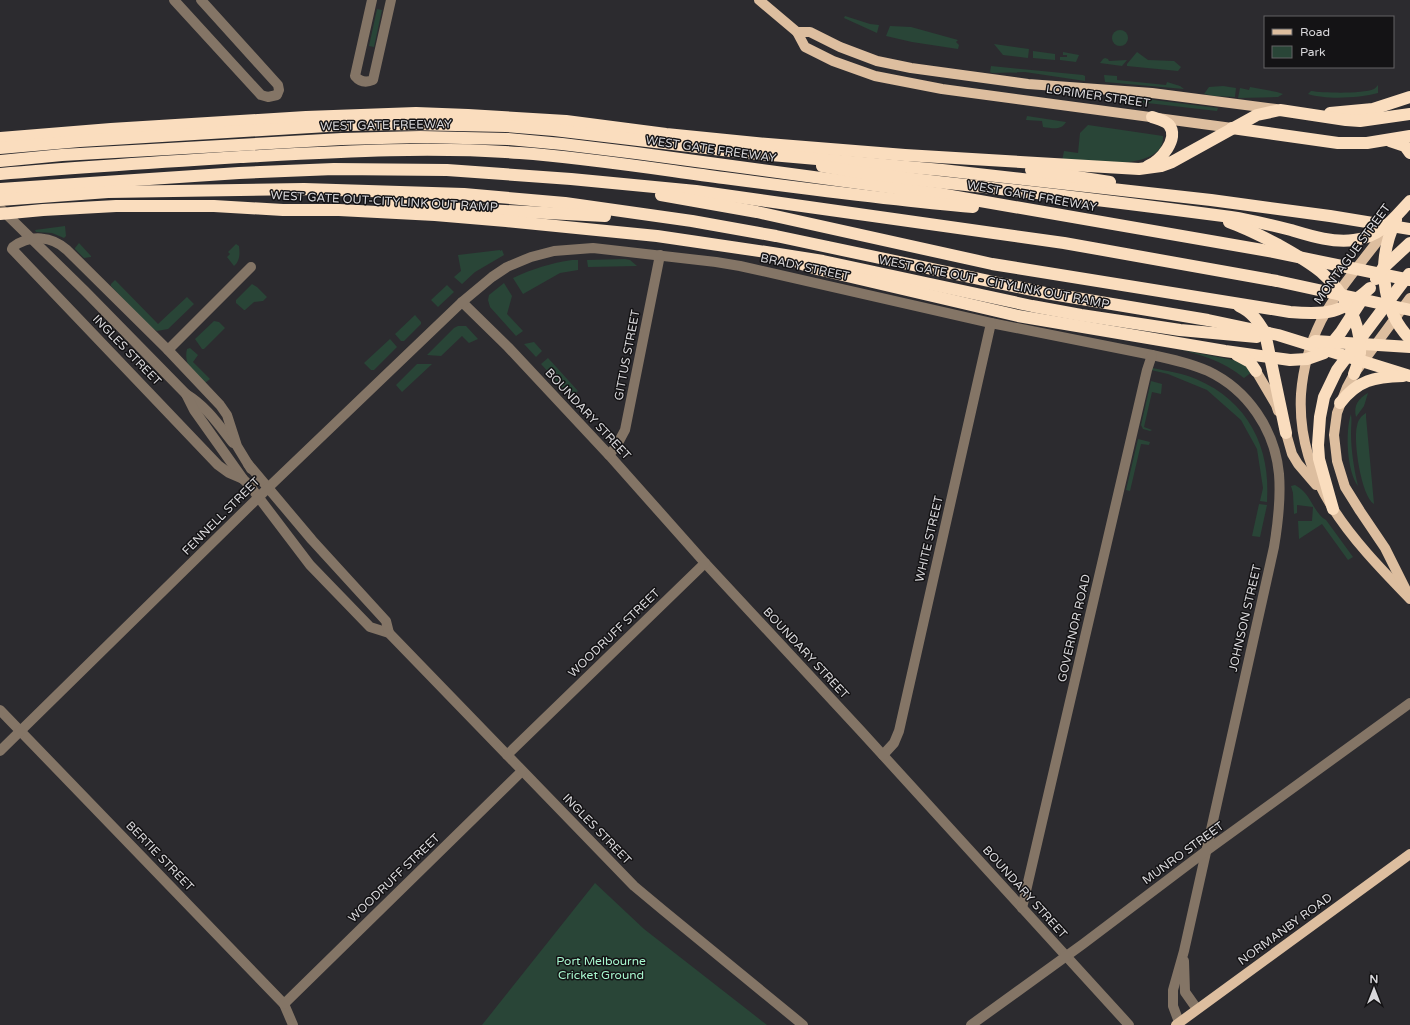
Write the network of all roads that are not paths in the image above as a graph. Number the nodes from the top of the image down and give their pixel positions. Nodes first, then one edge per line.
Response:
1 (174, 0) edge
2 (201, 0) edge
3 (372, 0) edge
4 (391, 0) edge
5 (758, 0) edge
6 (797, 32) junction
7 (1410, 96) edge
8 (1280, 110) junction
9 (1310, 114) junction
10 (1410, 114) edge
11 (1152, 117) junction
12 (1232, 128) junction
13 (1410, 136) edge
14 (0, 138) edge
15 (1384, 140) junction
16 (0, 148) edge
17 (748, 153) junction
18 (1410, 153) edge
19 (905, 155) junction
20 (0, 161) edge
21 (1139, 169) junction
22 (0, 174) edge
23 (571, 179) junction
24 (0, 190) edge
25 (939, 199) junction
26 (0, 200) edge
27 (1211, 200) junction
28 (1410, 200) edge
29 (214, 206) junction
30 (0, 208) edge
31 (1401, 211) junction
32 (0, 214) edge
33 (1203, 214) junction
34 (692, 221) junction
35 (1392, 222) junction
36 (1410, 229) edge
37 (1410, 243) edge
38 (766, 252) junction
39 (660, 255) junction
40 (251, 267) dead end
41 (1383, 268) junction
42 (1410, 274) edge
43 (1410, 280) edge
44 (1339, 292) junction
45 (1410, 298) edge
46 (1221, 301) junction
47 (1388, 301) junction
48 (462, 302) junction
49 (1410, 310) edge
50 (1350, 311) junction
51 (1327, 313) junction
52 (1395, 318) junction
53 (991, 323) junction
54 (1410, 339) edge
55 (1360, 340) junction
56 (1410, 347) edge
57 (168, 350) junction
58 (1225, 351) junction
59 (1152, 355) junction
60 (1271, 358) junction
61 (1307, 359) junction
62 (1256, 371) joint
63 (1354, 374) junction
64 (1410, 376) edge
65 (186, 394) junction
66 (1340, 403) junction
67 (1286, 433) junction
68 (609, 455) junction
69 (252, 468) junction
70 (243, 479) junction
71 (268, 489) junction
72 (1326, 497) junction
73 (259, 498) junction
74 (1333, 509) junction
75 (705, 563) junction
76 (338, 569) junction
77 (326, 581) junction
78 (1410, 598) edge
79 (389, 633) junction
80 (1410, 703) edge
81 (0, 710) edge
82 (21, 732) junction
83 (0, 752) edge
84 (507, 755) junction
85 (883, 755) junction
86 (522, 771) junction
87 (1206, 851) junction
88 (1410, 854) edge
89 (1022, 908) junction
90 (1184, 950) junction
91 (1066, 956) junction
92 (284, 1004) junction
93 (1197, 1009) junction
94 (1177, 1024) edge
95 (292, 1025) edge
96 (803, 1025) edge
97 (971, 1025) edge
98 (1129, 1025) edge

1 - 2 street
3 - 4 street
5 - 6 main road, LORIMER STREET
6 - 8 main road, LORIMER STREET
6 - 11 main road, LORIMER STREET
7 - 9 highway
8 - 9 highway, LORIMER STREET
8 - 12 highway
9 - 10 highway, LORIMER STREET
11 - 12 main road, LORIMER STREET
11 - 21 highway
12 - 15 highway, LORIMER STREET
12 - 21 highway
13 - 15 highway, LORIMER STREET
14 - 19 highway
15 - 18 highway
16 - 17 highway
17 - 27 highway
17 - 33 highway
19 - 21 highway
19 - 27 highway
20 - 25 highway, WEST GATE FREEWAY
22 - 25 highway
23 - 24 highway
23 - 46 highway
23 - 49 highway
25 - 43 highway, WEST GATE FREEWAY
26 - 34 highway
27 - 36 highway
28 - 31 highway, MONTAGUE STREET
29 - 32 highway, WEST GATE OUT-CITYLINK OUT RAMP
29 - 34 highway
29 - 38 highway, WEST GATE OUT-CITYLINK OUT RAMP
30 - 65 street, INGLES STREET
31 - 35 highway, MONTAGUE STREET
31 - 41 highway
33 - 35 highway
33 - 44 highway
34 - 64 highway
35 - 44 main road, MONTAGUE STREET
37 - 41 highway
38 - 56 highway, WEST GATE OUT - CITYLINK OUT RAMP
38 - 58 highway
39 - 48 street, BRADY STREET
39 - 53 street, BRADY STREET
39 - 68 street, GITTUS STREET
40 - 57 street
41 - 47 highway
41 - 50 highway
42 - 47 highway
44 - 50 highway
44 - 51 main road, MONTAGUE STREET
45 - 52 main road, MONTAGUE STREET
46 - 51 highway
46 - 60 highway
47 - 52 highway
47 - 55 highway
48 - 68 street, BOUNDARY STREET
48 - 71 street, FENNELL STREET
50 - 51 highway
50 - 55 highway
50 - 61 highway
51 - 61 main road, MONTAGUE STREET
52 - 54 highway
52 - 63 main road, MONTAGUE STREET
53 - 59 street, BRADY STREET
53 - 85 street, WHITE STREET
55 - 63 highway
55 - 74 highway
57 - 69 street, INGLES STREET
57 - 70 street, INGLES STREET
58 - 60 highway
58 - 62 highway
59 - 87 street, JOHNSON STREET
59 - 89 street, GOVERNOR ROAD
60 - 61 highway
60 - 67 highway
61 - 72 main road, MONTAGUE STREET
62 - 67 main road
63 - 66 main road, MONTAGUE STREET
64 - 66 highway
65 - 69 street, INGLES STREET
65 - 70 street, INGLES STREET
66 - 78 main road, MONTAGUE STREET
67 - 72 main road
68 - 75 street, BOUNDARY STREET
69 - 71 street, INGLES STREET
70 - 73 street, INGLES STREET
71 - 73 street, FENNELL STREET
71 - 76 street, INGLES STREET
72 - 74 main road, MONTAGUE STREET
73 - 77 street, INGLES STREET
73 - 82 street, FENNELL STREET
74 - 78 main road, MONTAGUE STREET
75 - 84 street, WOODRUFF STREET
75 - 85 street, BOUNDARY STREET
76 - 77 street
76 - 79 street, INGLES STREET
77 - 79 street, INGLES STREET
79 - 84 street, INGLES STREET
80 - 87 street, MUNRO STREET
81 - 82 street, BERTIE STREET
82 - 83 street, FENNELL STREET
82 - 92 street, BERTIE STREET
84 - 86 street, INGLES STREET
85 - 89 street, BOUNDARY STREET
86 - 92 street, WOODRUFF STREET
86 - 96 street, INGLES STREET
87 - 90 street, JOHNSON STREET
87 - 91 street, MUNRO STREET
88 - 93 main road, NORMANBY ROAD
89 - 91 street, BOUNDARY STREET
90 - 93 street, JOHNSON STREET
90 - 94 street, JOHNSON STREET
91 - 97 street, MUNRO STREET
91 - 98 street, BOUNDARY STREET
92 - 95 street, BERTIE STREET
93 - 94 main road, NORMANBY ROAD

